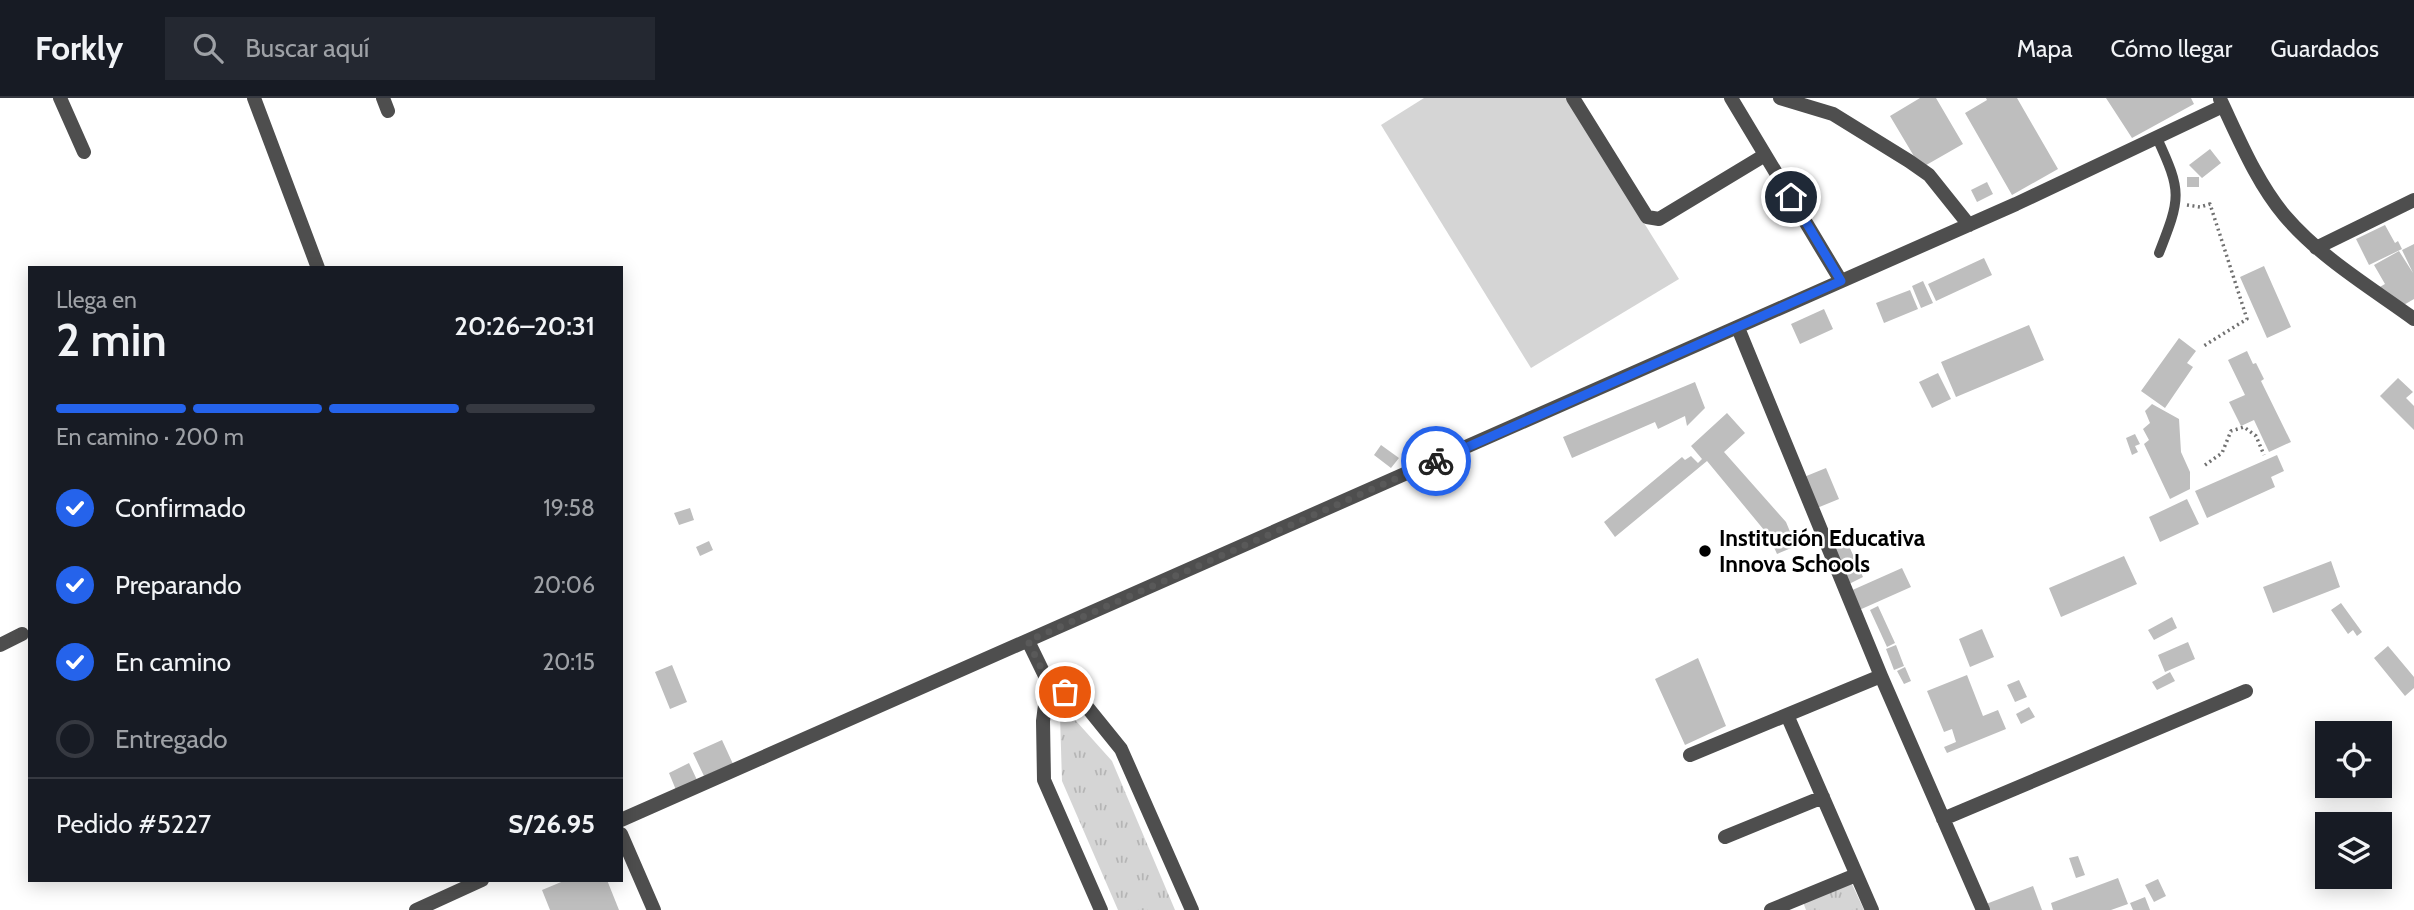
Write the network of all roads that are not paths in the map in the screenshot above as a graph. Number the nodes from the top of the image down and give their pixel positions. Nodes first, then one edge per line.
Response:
1 (60, 98) edge
2 (254, 98) edge
3 (1573, 98) edge
4 (1731, 98) edge
5 (1780, 98) edge
6 (2222, 102) edge
7 (2157, 138) junction
8 (84, 152) dead end
9 (1765, 155) junction
10 (2414, 200) edge
11 (1969, 225) junction
12 (2316, 248) junction
13 (2159, 253) dead end
14 (317, 266) edge
15 (1841, 281) junction
16 (2414, 319) edge
17 (1738, 328) junction
18 (22, 634) dead end
19 (1028, 641) junction
20 (0, 645) edge
21 (1881, 676) junction
22 (1048, 682) junction
23 (2246, 691) dead end
24 (1787, 715) junction
25 (1690, 755) dead end
26 (1822, 797) junction
27 (623, 819) edge
28 (1943, 819) junction
29 (1725, 837) dead end
30 (623, 839) edge
31 (1856, 875) junction
32 (478, 882) edge
33 (1798, 905) edge
34 (416, 910) edge
35 (654, 910) edge
36 (1101, 910) edge
37 (1192, 910) edge
38 (1771, 910) edge
39 (1872, 910) edge
40 (1983, 910) edge

1 - 8 street
2 - 14 street
3 - 9 street
4 - 9 street
5 - 11 street
6 - 7 street
6 - 12 street
7 - 11 street
7 - 13 lane
9 - 15 street
10 - 12 street
11 - 15 street
12 - 16 street
15 - 17 street
17 - 19 street
17 - 21 street
18 - 20 street
19 - 22 street
19 - 27 street
21 - 24 street
21 - 28 street
22 - 36 street
22 - 37 street
23 - 28 street
24 - 25 street
24 - 26 street
26 - 29 street
26 - 31 street
28 - 40 street
30 - 35 street
31 - 33 street
31 - 39 street
32 - 34 street
33 - 38 street

